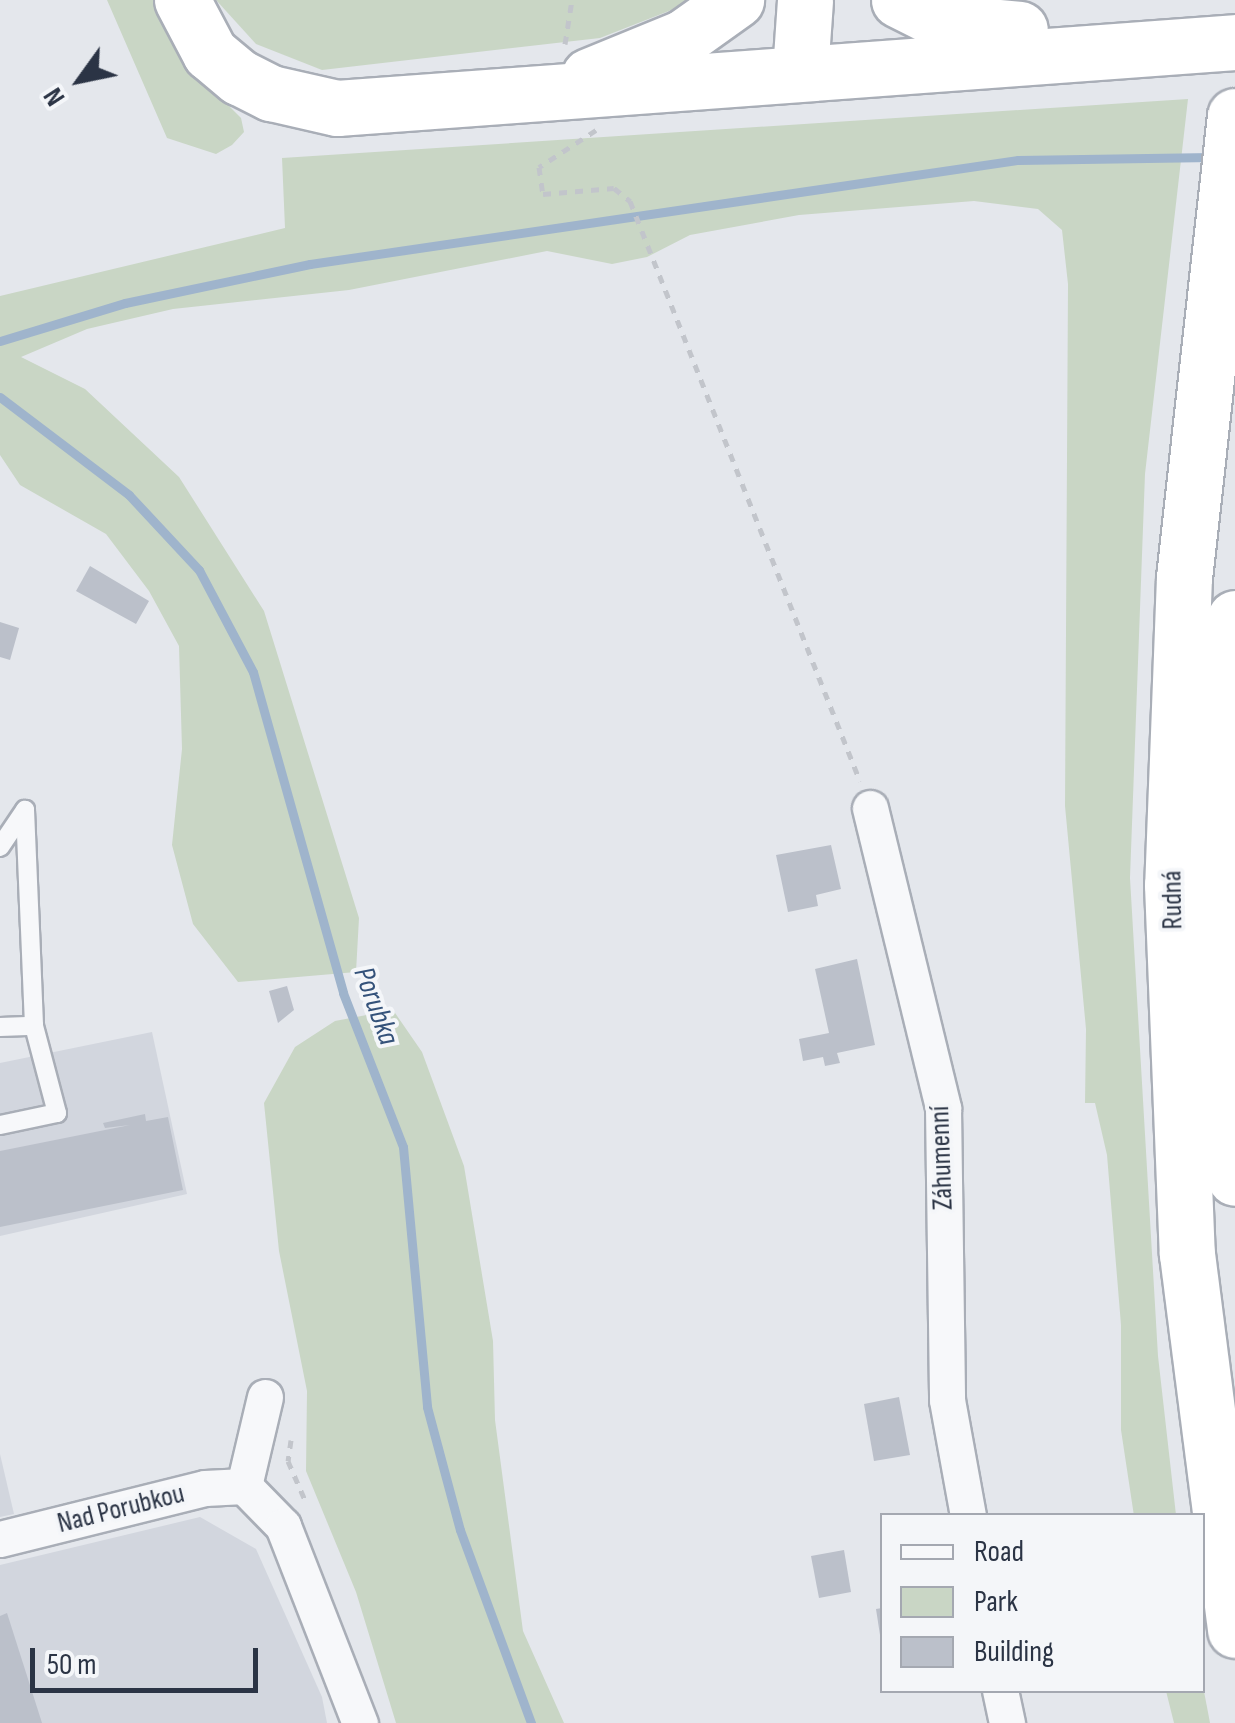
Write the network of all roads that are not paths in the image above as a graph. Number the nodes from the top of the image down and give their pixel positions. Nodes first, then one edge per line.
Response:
1 (182, 0) edge
2 (736, 0) edge
3 (806, 0) edge
4 (899, 0) edge
5 (1209, 43) edge
6 (800, 72) junction
7 (578, 90) junction
8 (1235, 116) edge
9 (1235, 618) edge
10 (870, 808) road end
11 (0, 846) edge
12 (34, 1026) junction
13 (0, 1028) edge
14 (0, 1125) edge
15 (1235, 1178) edge
16 (264, 1397) dead end
17 (244, 1486) junction
18 (967, 1513) edge
19 (0, 1539) edge
20 (1235, 1630) edge
21 (1001, 1693) edge
22 (360, 1723) edge
23 (1007, 1723) edge

1 - 7 highway
2 - 7 highway
3 - 6 highway
4 - 5 highway
5 - 6 highway
6 - 7 highway
8 - 20 highway, Rudná
9 - 15 highway, Rudná
10 - 18 street, Záhumenní
11 - 12 lane
12 - 13 lane
12 - 14 lane
16 - 17 street
17 - 19 street, Nad Porubkou
17 - 22 street
21 - 23 street

